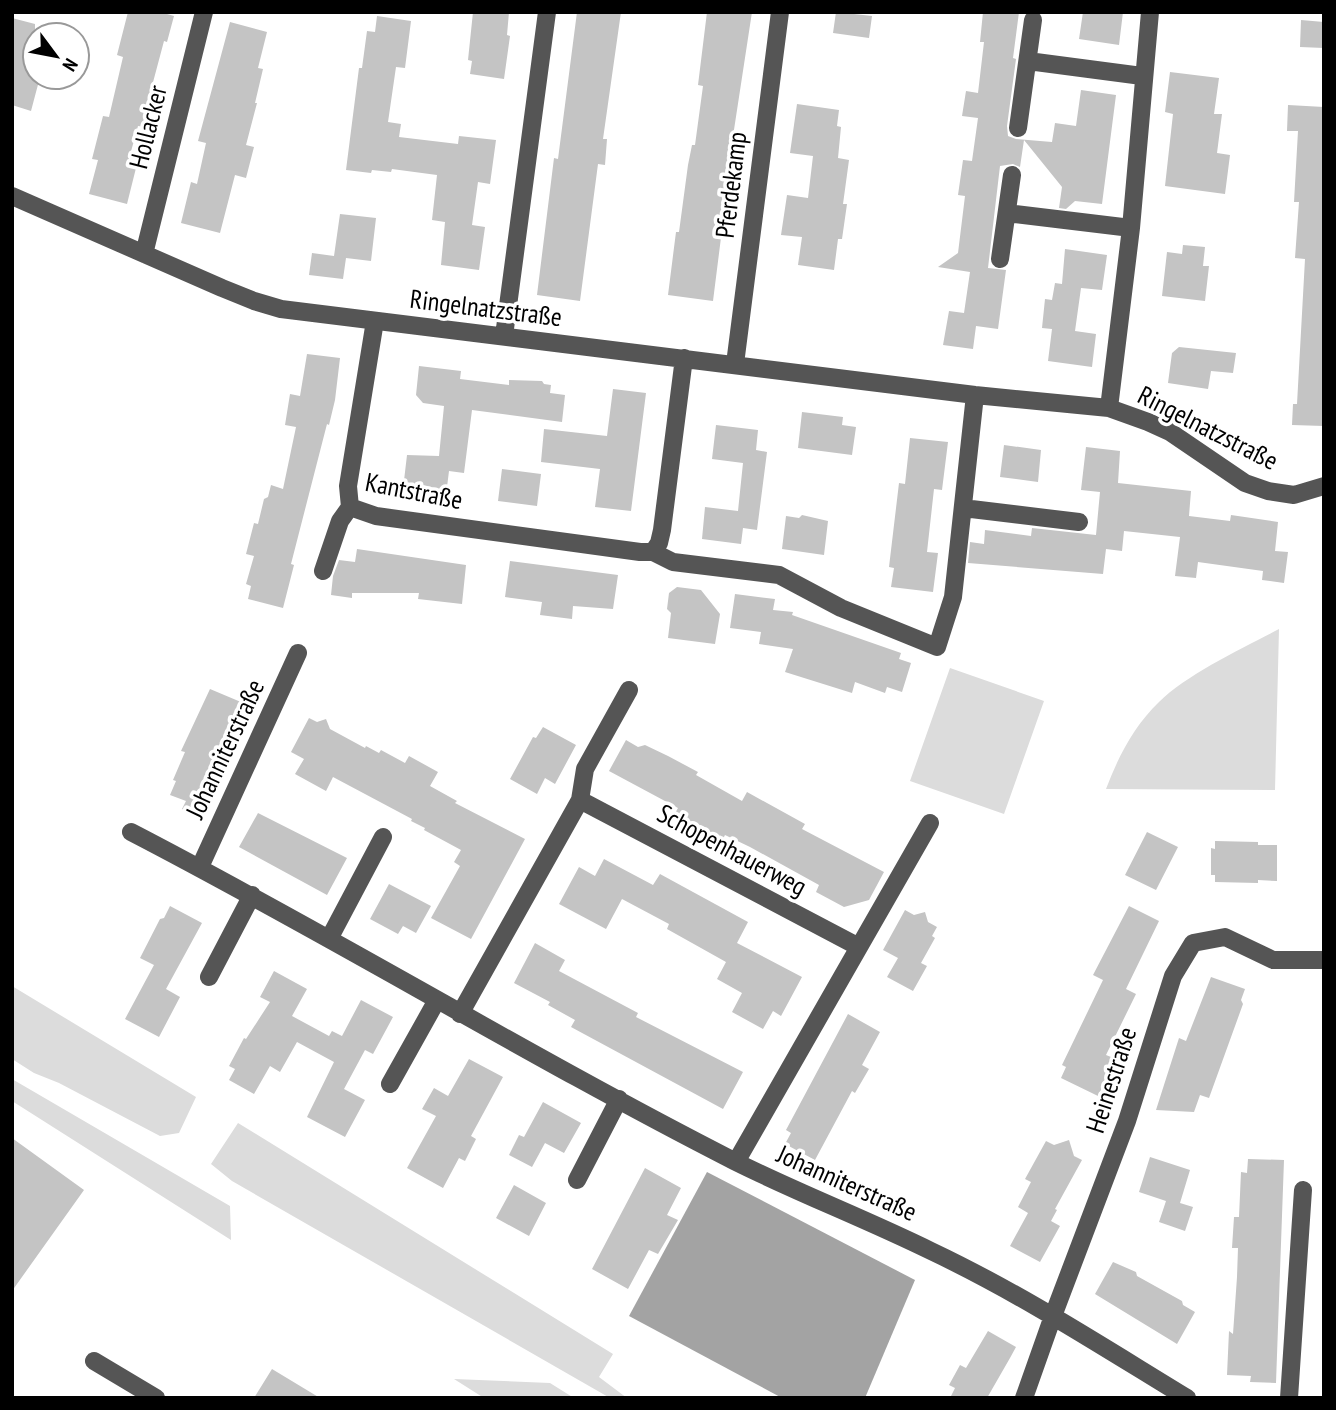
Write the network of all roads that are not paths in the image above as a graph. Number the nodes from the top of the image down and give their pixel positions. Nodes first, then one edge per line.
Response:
1 (204, 12) edge
2 (547, 12) edge
3 (780, 12) edge
4 (1150, 12) edge
5 (1033, 20) dead end
6 (1028, 61) junction
7 (1142, 76) junction
8 (1018, 128) dead end
9 (1012, 175) dead end
10 (12, 196) edge
11 (1007, 213) junction
12 (1131, 228) junction
13 (144, 254) junction
14 (1000, 259) dead end
15 (375, 321) junction
16 (504, 336) junction
17 (684, 358) junction
18 (735, 364) junction
19 (975, 395) junction
20 (1109, 408) junction
21 (1324, 486) edge
22 (350, 508) junction
23 (963, 508) junction
24 (1079, 523) dead end
25 (653, 552) junction
26 (323, 571) dead end
27 (298, 653) dead end
28 (629, 690) dead end
29 (580, 800) junction
30 (930, 822) dead end
31 (131, 832) dead end
32 (383, 837) dead end
33 (200, 867) junction
34 (252, 895) junction
35 (329, 939) junction
36 (859, 947) junction
37 (1324, 960) edge
38 (209, 977) dead end
39 (438, 1000) junction
40 (460, 1014) junction
41 (390, 1084) dead end
42 (619, 1099) junction
43 (736, 1161) junction
44 (577, 1180) dead end
45 (1303, 1191) dead end
46 (1053, 1316) junction
47 (94, 1361) dead end
48 (156, 1398) edge
49 (1024, 1398) edge
50 (1187, 1398) edge
51 (1289, 1398) edge

1 - 13 street, Hollacker
2 - 16 street
3 - 18 street, Pferdekamp
4 - 7 street, Ringelnatzstraße
5 - 6 street
6 - 7 street
6 - 8 street
7 - 12 street, Ringelnatzstraße
9 - 11 street
10 - 13 street, Ringelnatzstraße
11 - 12 street
11 - 14 street
12 - 20 street, Ringelnatzstraße
13 - 15 street, Ringelnatzstraße
15 - 16 street, Ringelnatzstraße
15 - 22 street, Kantstraße
16 - 17 street, Ringelnatzstraße
17 - 18 street, Ringelnatzstraße
17 - 25 street
18 - 19 street, Ringelnatzstraße
19 - 20 street, Ringelnatzstraße
19 - 23 street
20 - 21 street, Ringelnatzstraße
22 - 25 street, Kantstraße
22 - 26 street
23 - 24 street
23 - 25 street, Kantstraße
27 - 33 street, Johanniterstraße
28 - 29 street
29 - 36 street, Schopenhauerweg
29 - 40 street
30 - 36 street
31 - 33 street, Johanniterstraße
32 - 35 street
33 - 34 street, Johanniterstraße
34 - 35 street, Johanniterstraße
34 - 38 street
35 - 39 street, Johanniterstraße
36 - 43 street
37 - 46 street, Heinestraße
39 - 40 street, Johanniterstraße
39 - 41 street
40 - 42 street, Johanniterstraße
42 - 43 street, Johanniterstraße
42 - 44 street
43 - 46 street, Johanniterstraße
45 - 51 street
46 - 49 street
46 - 50 street, Johanniterstraße
47 - 48 street

